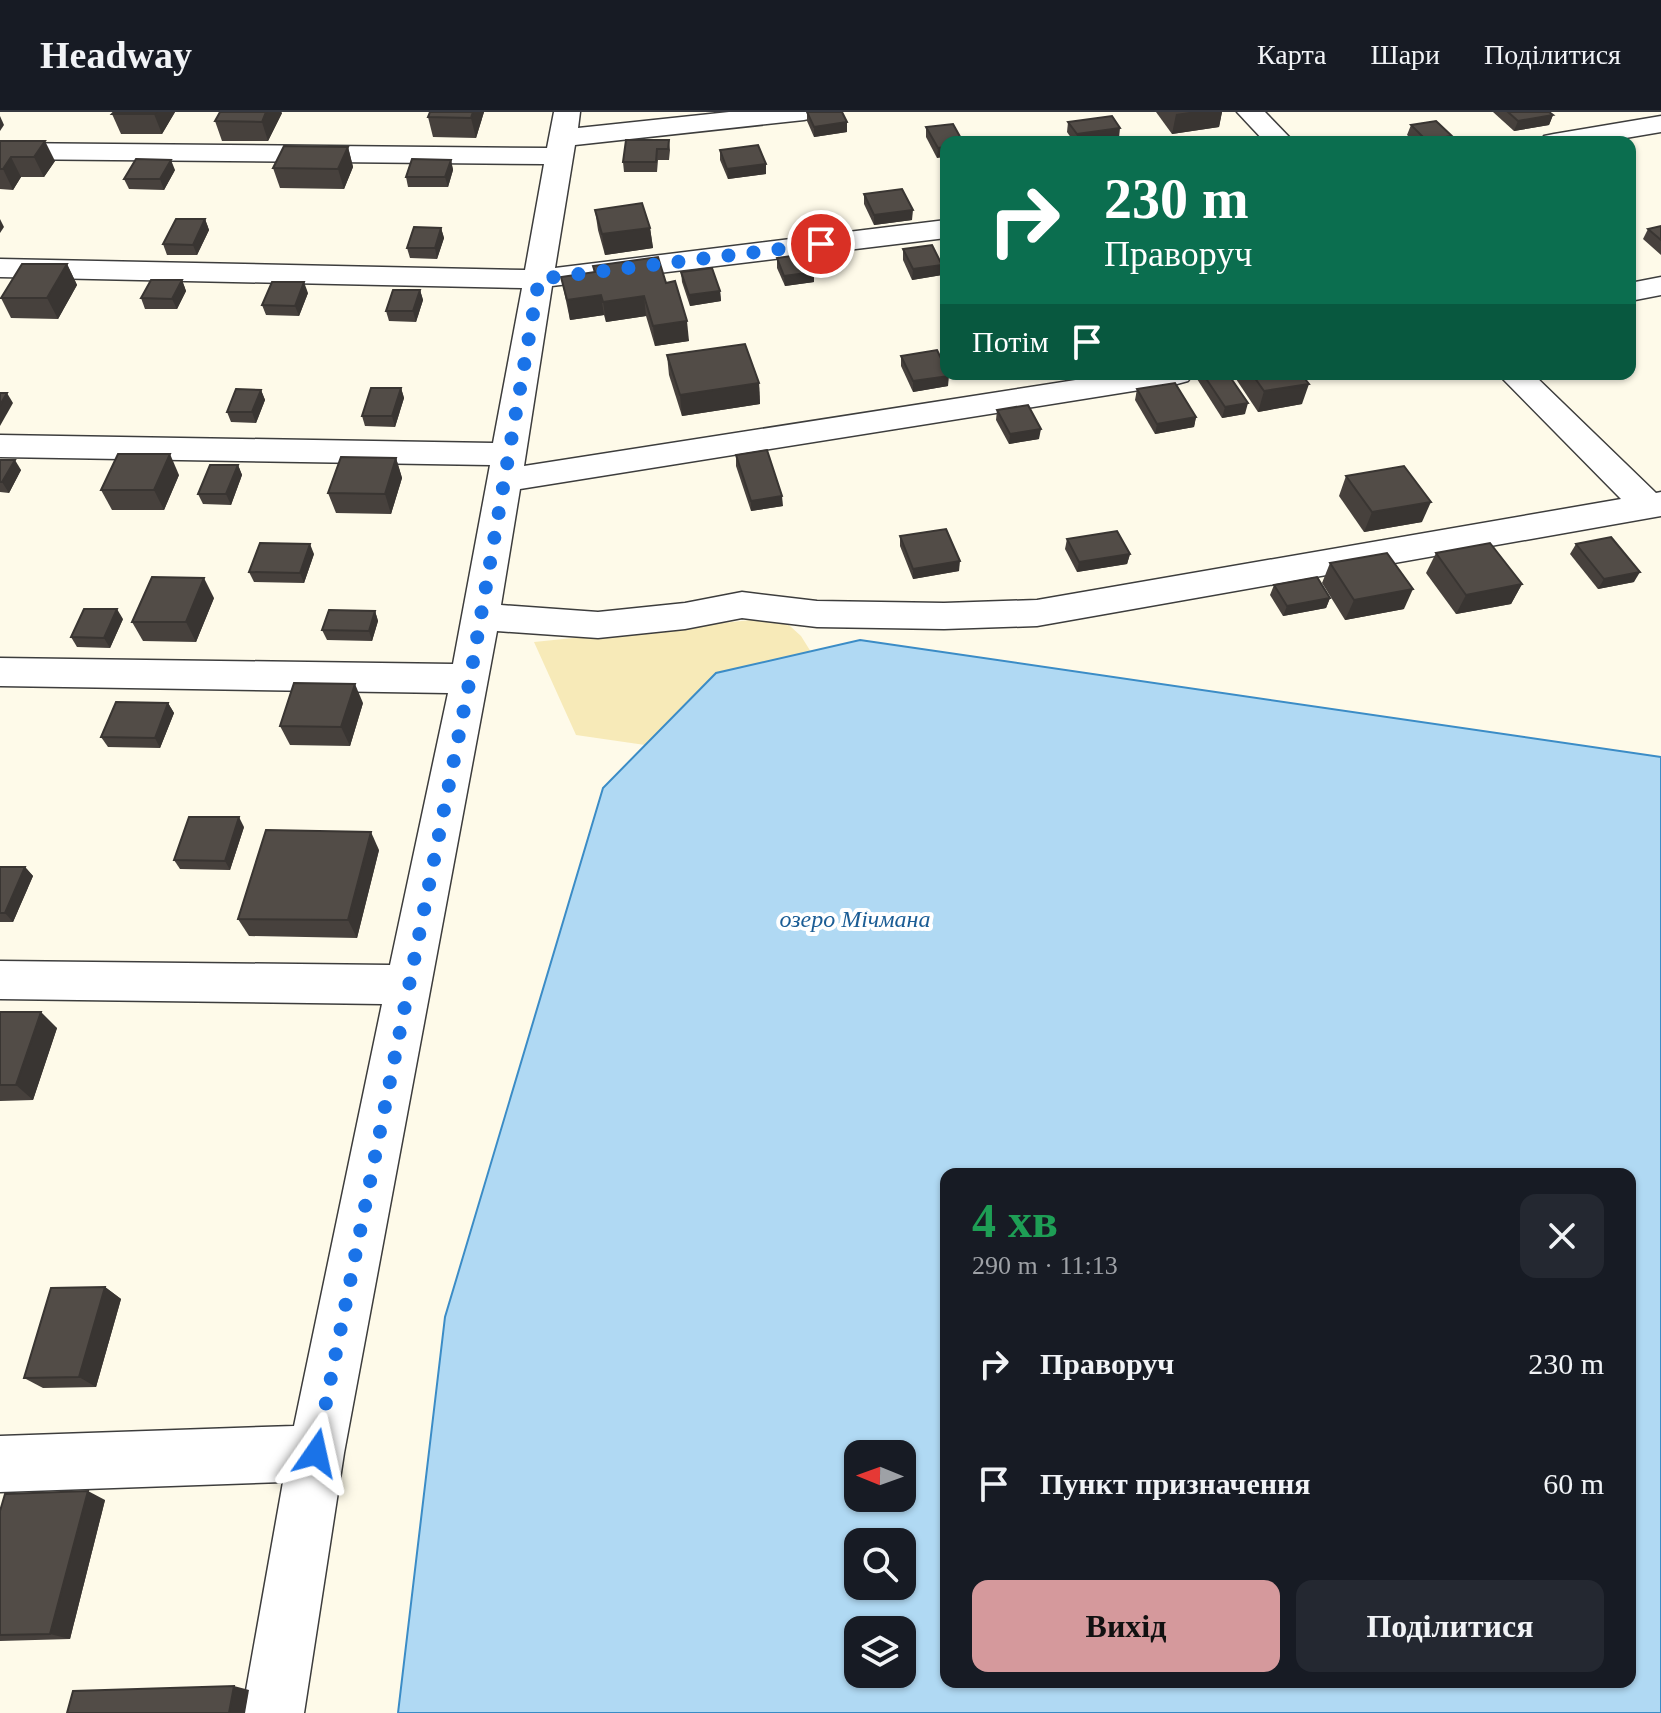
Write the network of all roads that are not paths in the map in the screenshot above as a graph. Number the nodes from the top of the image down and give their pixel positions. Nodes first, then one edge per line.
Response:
1 (804, 112) edge
2 (1250, 112) edge
3 (1661, 124) edge
4 (563, 135) edge
5 (1274, 136) edge
6 (1590, 136) edge
7 (0, 151) edge
8 (940, 230) edge
9 (0, 268) edge
10 (539, 279) junction
11 (1661, 286) edge
12 (1636, 291) edge
13 (1134, 380) edge
14 (1520, 380) edge
15 (0, 446) edge
16 (506, 467) junction
17 (1655, 506) edge
18 (480, 617) junction
19 (0, 672) edge
20 (470, 679) junction
21 (0, 980) edge
22 (408, 985) junction
23 (316, 1453) junction
24 (0, 1464) edge
25 (273, 1713) edge

1 - 4 street
2 - 5 street
3 - 6 street
4 - 7 street
4 - 10 street
8 - 10 street
9 - 10 street
10 - 16 street
11 - 12 street
13 - 16 street
14 - 17 street
15 - 16 street
16 - 18 street
17 - 18 street
18 - 20 street
19 - 20 street
20 - 22 street
21 - 22 street
22 - 23 street
23 - 24 street
23 - 25 street

